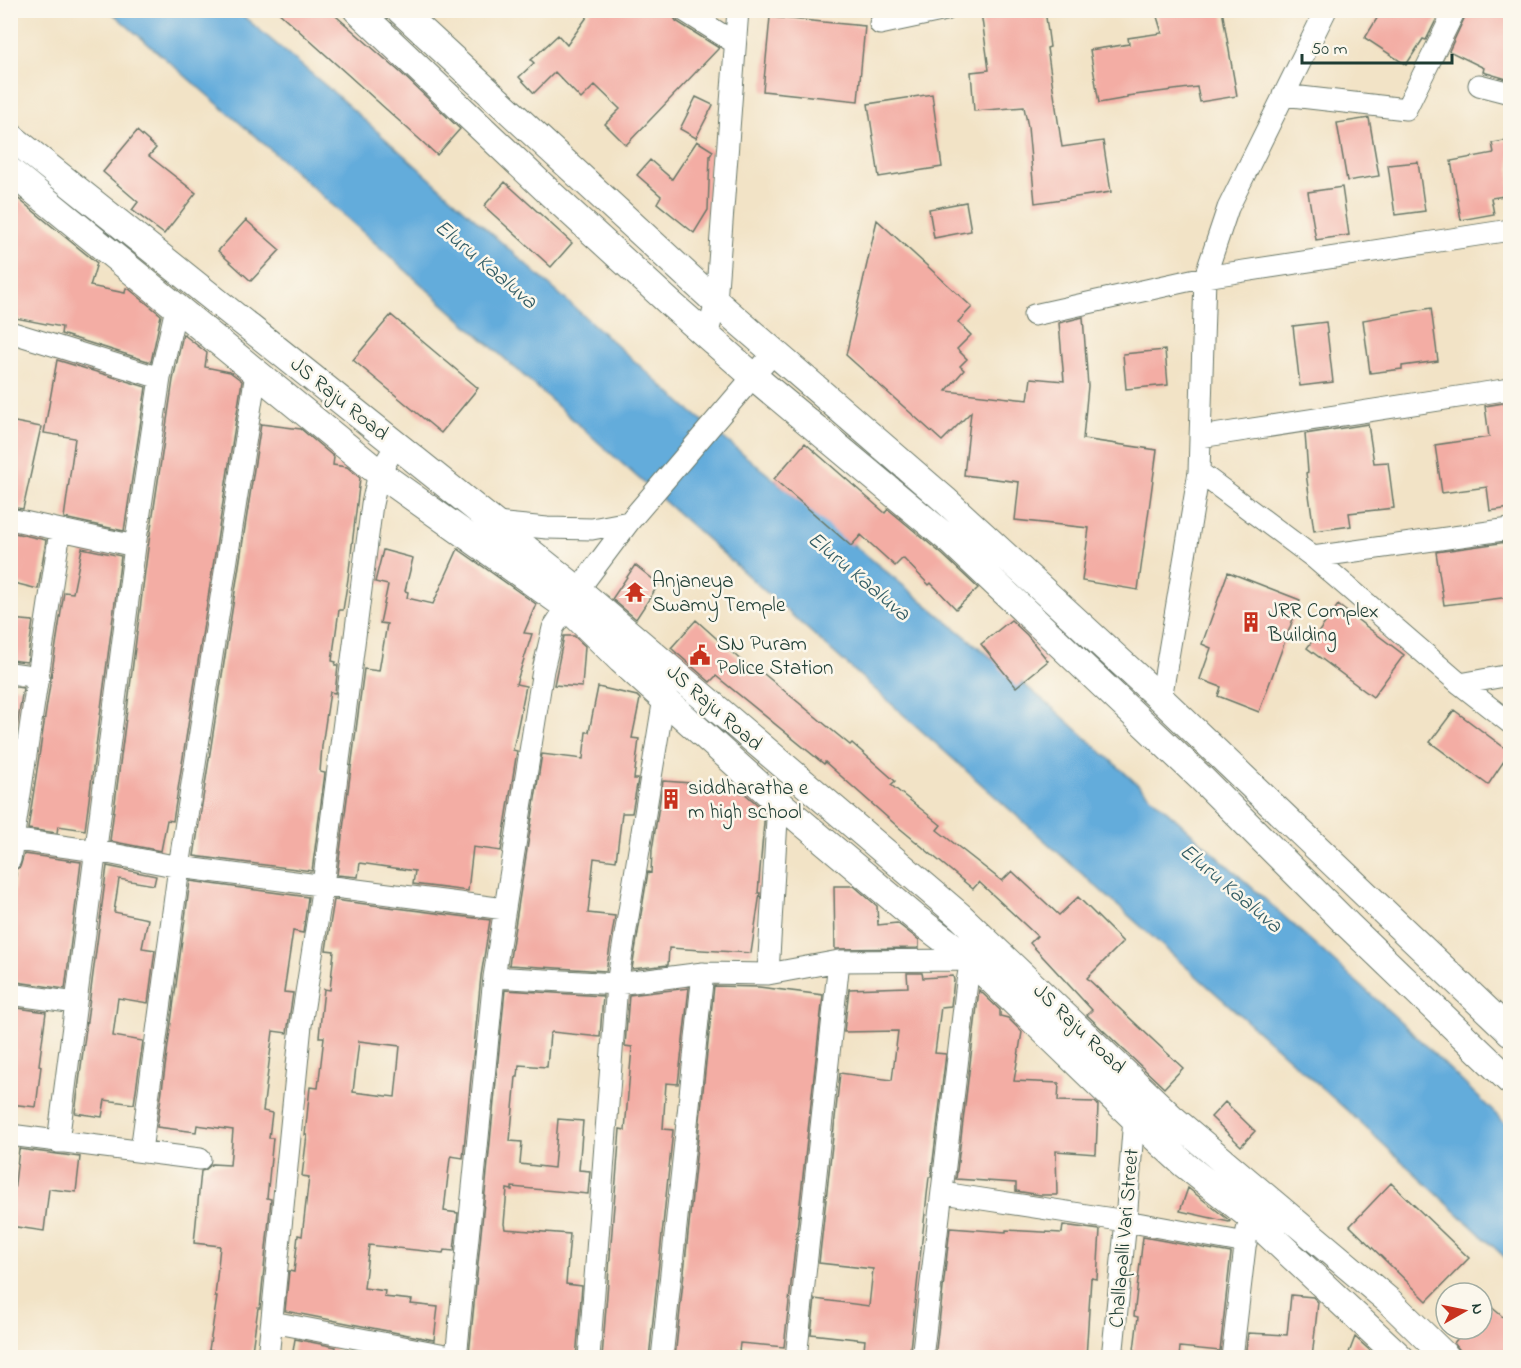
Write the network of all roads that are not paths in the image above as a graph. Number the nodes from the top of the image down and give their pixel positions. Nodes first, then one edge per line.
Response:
1 (357, 10) edge
2 (400, 10) edge
3 (683, 10) edge
4 (738, 10) edge
5 (946, 10) edge
6 (1326, 10) edge
7 (1455, 10) edge
8 (880, 24) dead end
9 (735, 43) junction
10 (1479, 86) dead end
11 (1510, 93) edge
12 (1283, 94) junction
13 (10, 136) edge
14 (10, 171) edge
15 (1510, 230) edge
16 (1205, 277) junction
17 (716, 302) junction
18 (176, 308) junction
19 (1034, 315) dead end
20 (10, 332) edge
21 (707, 336) junction
22 (775, 351) junction
23 (256, 373) junction
24 (753, 376) junction
25 (160, 378) junction
26 (1510, 389) edge
27 (1200, 437) junction
28 (397, 444) junction
29 (1199, 472) junction
30 (379, 473) junction
31 (10, 519) edge
32 (629, 522) junction
33 (496, 523) junction
34 (1510, 529) edge
35 (60, 531) junction
36 (135, 546) junction
37 (1313, 557) junction
38 (572, 598) junction
39 (10, 673) edge
40 (1510, 675) edge
41 (39, 676) junction
42 (1460, 684) junction
43 (664, 698) junction
44 (1161, 699) junction
45 (1510, 723) edge
46 (778, 802) junction
47 (11, 846) edge
48 (97, 851) junction
49 (179, 867) junction
50 (323, 885) junction
51 (505, 909) junction
52 (839, 960) junction
53 (971, 960) junction
54 (703, 973) junction
55 (768, 974) junction
56 (494, 976) junction
57 (617, 984) junction
58 (10, 994) edge
59 (76, 1003) junction
60 (1510, 1032) edge
61 (1510, 1081) edge
62 (1134, 1118) junction
63 (10, 1135) edge
64 (58, 1142) junction
65 (141, 1151) junction
66 (200, 1159) dead end
67 (943, 1193) junction
68 (1248, 1215) junction
69 (1126, 1221) junction
70 (1246, 1243) junction
71 (272, 1322) junction
72 (456, 1357) edge
73 (268, 1358) edge
74 (589, 1358) edge
75 (662, 1358) edge
76 (796, 1358) edge
77 (922, 1358) edge
78 (1112, 1358) edge
79 (1232, 1358) edge
80 (1401, 1358) edge
81 (1447, 1358) edge

1 - 21 main road
2 - 17 main road
3 - 9 street
4 - 9 street
5 - 8 street
6 - 12 street
7 - 12 street
9 - 17 street
10 - 11 street
12 - 16 street
13 - 28 main road, JS Raju Road
14 - 18 main road, JS Raju Road
15 - 16 street
16 - 19 street
16 - 27 street
17 - 21 street
17 - 22 main road
18 - 23 main road, JS Raju Road
18 - 25 street
20 - 25 street
21 - 24 main road
22 - 24 street
22 - 44 main road
23 - 30 main road, JS Raju Road
23 - 49 street
24 - 32 street
24 - 61 main road
25 - 36 street
26 - 27 street
27 - 29 street
28 - 30 street
28 - 33 main road, JS Raju Road
29 - 37 street
29 - 44 street
30 - 38 main road, JS Raju Road
30 - 50 street
31 - 35 street
32 - 33 street
32 - 38 street
33 - 38 main road, JS Raju Road
34 - 37 street
35 - 36 street
35 - 41 street
36 - 48 street
37 - 42 street
38 - 43 main road, JS Raju Road
38 - 51 street
38 - 81 main road, JS Raju Road
39 - 41 street
40 - 42 street
41 - 47 street
42 - 45 street
43 - 46 main road, JS Raju Road
43 - 57 street
44 - 60 main road
46 - 53 main road, JS Raju Road
46 - 55 street
47 - 48 street
48 - 49 street
48 - 59 street
49 - 50 street
49 - 65 street
50 - 51 street
50 - 71 street
51 - 56 street
52 - 53 street
52 - 55 street
52 - 76 street
53 - 62 main road, JS Raju Road
53 - 67 street
54 - 55 street
54 - 57 street
54 - 75 street
56 - 57 street
56 - 72 street
57 - 74 street
58 - 59 street
59 - 64 street
62 - 68 main road, JS Raju Road
62 - 69 street, Challapalli Vari Street
63 - 64 street
64 - 65 street
65 - 66 street
67 - 69 street
67 - 77 street
68 - 70 street
68 - 80 main road, JS Raju Road
69 - 70 street
69 - 78 street, Challapalli Vari Street
70 - 79 street
71 - 72 street
71 - 73 street

